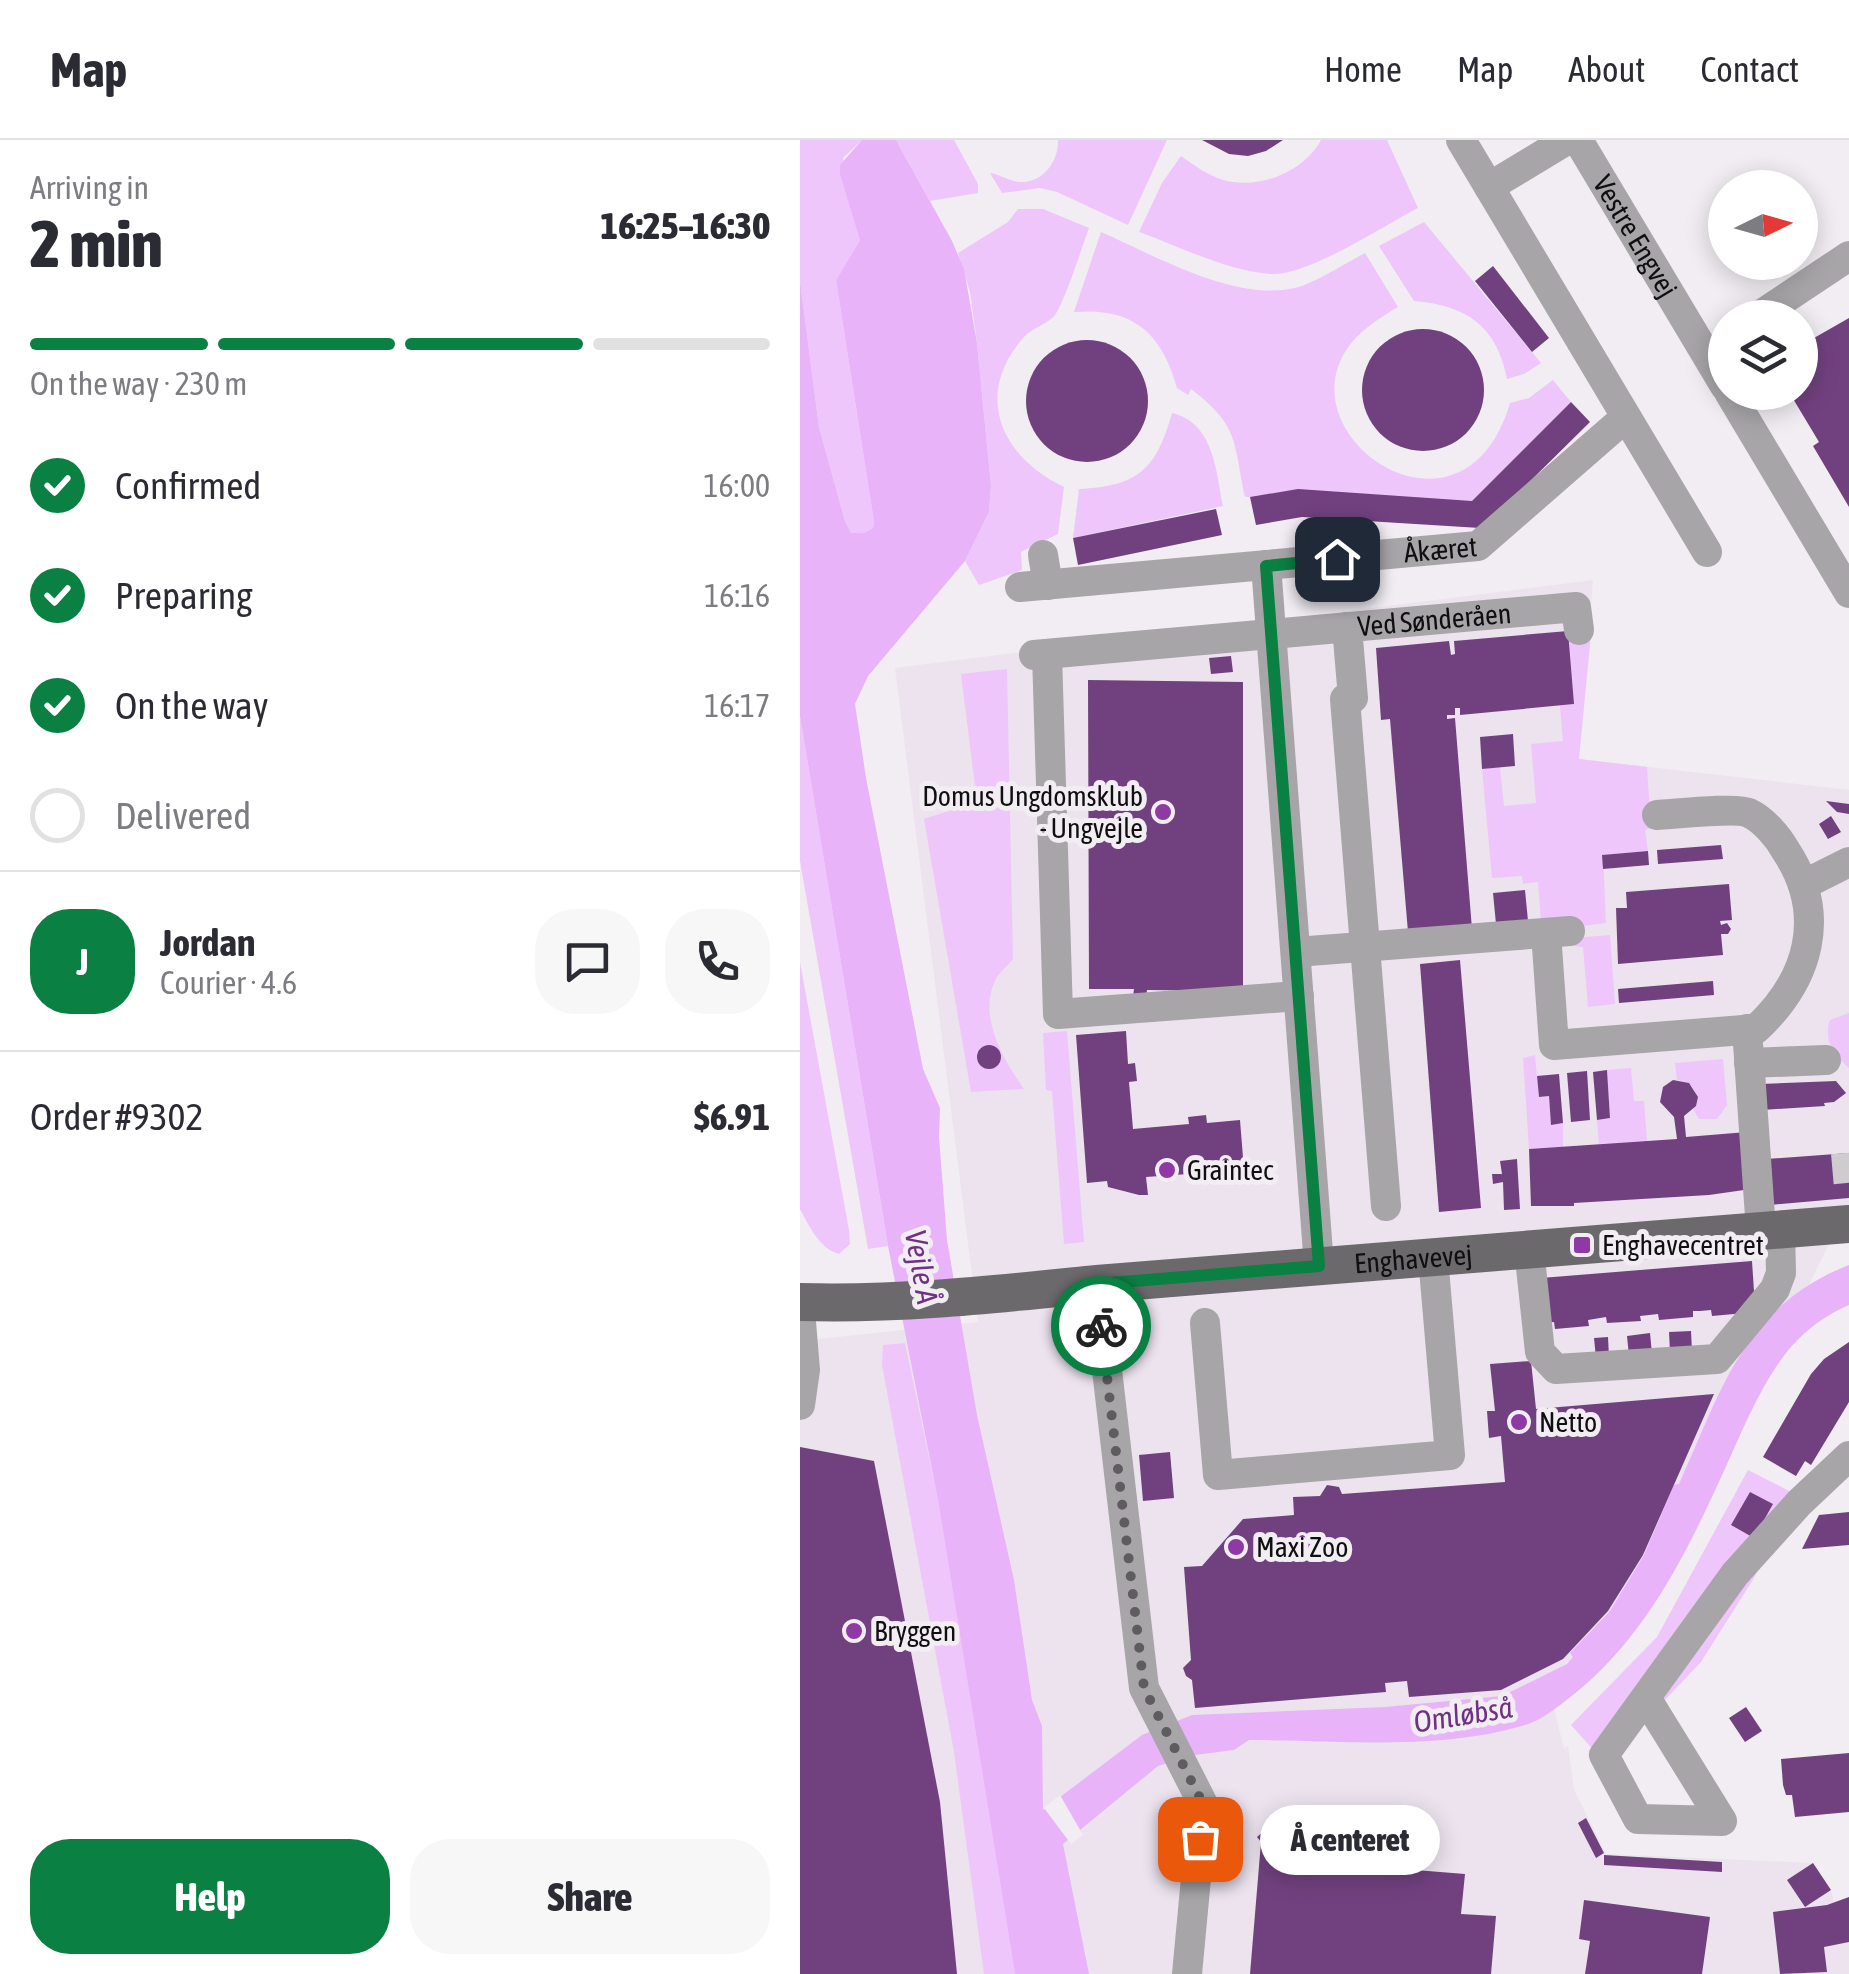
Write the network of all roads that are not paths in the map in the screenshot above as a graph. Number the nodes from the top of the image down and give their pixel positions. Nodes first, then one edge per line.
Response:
1 (1460, 140) edge
2 (1566, 140) edge
3 (1578, 140) edge
4 (1489, 188) junction
5 (1849, 256) edge
6 (1783, 300) edge
7 (1708, 335) edge
8 (1740, 410) edge
9 (1626, 418) junction
10 (1707, 552) dead end
11 (1042, 554) dead end
12 (1266, 566) junction
13 (1849, 594) edge
14 (1347, 628) junction
15 (1579, 630) dead end
16 (1272, 634) junction
17 (1657, 815) dead end
18 (1849, 862) edge
19 (1803, 885) junction
20 (1364, 947) junction
21 (1296, 952) junction
22 (1299, 996) junction
23 (1747, 1030) junction
24 (1826, 1060) dead end
25 (1749, 1064) junction
26 (1386, 1206) dead end
27 (1849, 1224) edge
28 (1771, 1230) junction
29 (1529, 1249) junction
30 (1433, 1257) junction
31 (1319, 1266) junction
32 (1097, 1284) junction
33 (800, 1302) edge
34 (800, 1310) edge
35 (1205, 1323) dead end
36 (800, 1406) edge
37 (1849, 1456) edge
38 (1646, 1698) dead end
39 (1187, 1974) edge

1 - 4 street
2 - 4 street
3 - 7 street, Vestre Engvej
4 - 9 street
5 - 6 street
8 - 13 street
9 - 10 street
9 - 12 street, Åkæret
11 - 12 street, Åkæret
12 - 16 street
14 - 15 street, Ved Sønderåen
14 - 16 street, Ved Sønderåen
14 - 20 street
16 - 21 street
16 - 22 street, Ved Sønderåen
17 - 19 street
18 - 19 street
19 - 23 street
20 - 21 street
20 - 23 street
20 - 26 street
21 - 22 street
22 - 31 street
23 - 25 street
24 - 25 street
25 - 28 street
27 - 28 main road, Enghavevej
28 - 29 main road, Enghavevej
28 - 29 street
29 - 30 main road, Enghavevej
30 - 31 main road, Enghavevej
30 - 35 street
31 - 32 main road, Enghavevej
32 - 33 main road, Enghavevej
32 - 39 street
34 - 36 street
37 - 38 street

